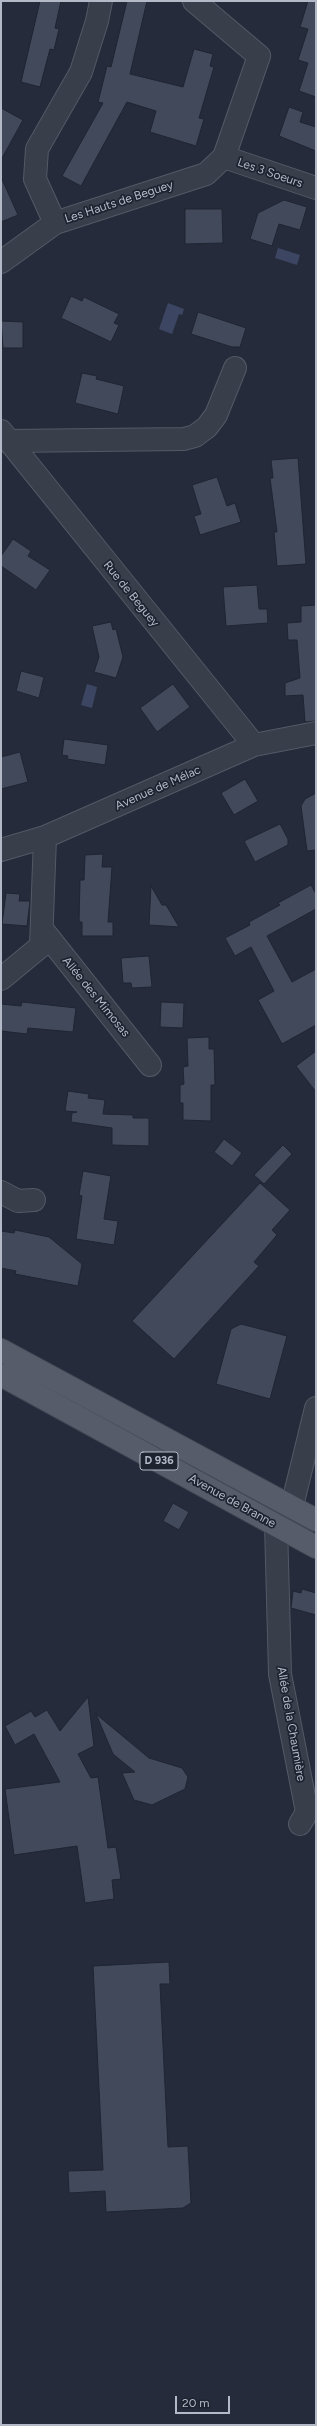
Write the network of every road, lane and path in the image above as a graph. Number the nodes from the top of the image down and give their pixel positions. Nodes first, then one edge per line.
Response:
1 (101, 1) edge
2 (194, 1) edge
3 (224, 157) junction
4 (316, 188) edge
5 (55, 224) junction
6 (1, 262) edge
7 (235, 368) dead end
8 (5, 436) edge
9 (316, 733) edge
10 (254, 746) junction
11 (45, 837) junction
12 (1, 850) edge
13 (42, 929) junction
14 (1, 979) edge
15 (150, 1065) dead end
16 (1, 1192) edge
17 (34, 1200) dead end
18 (1, 1350) edge
19 (1, 1375) edge
20 (316, 1408) edge
21 (292, 1506) junction
22 (316, 1520) edge
23 (276, 1525) junction
24 (316, 1547) edge
25 (300, 1824) dead end

1 - 5 street, Les Hauts de Beguey
2 - 3 street, Les Hauts de Beguey
3 - 4 street, Les 3 Soeurs
3 - 5 street, Les Hauts de Beguey
5 - 6 street
7 - 8 street, Rue de Beguey
8 - 10 street, Rue de Beguey
9 - 10 street, Avenue de Mélac
10 - 11 street, Avenue de Mélac
11 - 12 street, Avenue de Mélac
11 - 13 street
13 - 14 street
13 - 15 street, Allée des Mimosas
16 - 17 street
18 - 21 main road, Avenue de Branne / D 936
19 - 23 main road, Avenue de Branne / D 936
20 - 21 street
21 - 22 main road, Avenue de Branne / D 936
23 - 24 main road, Avenue de Branne / D 936
23 - 25 street, Allée de la Chaumière

